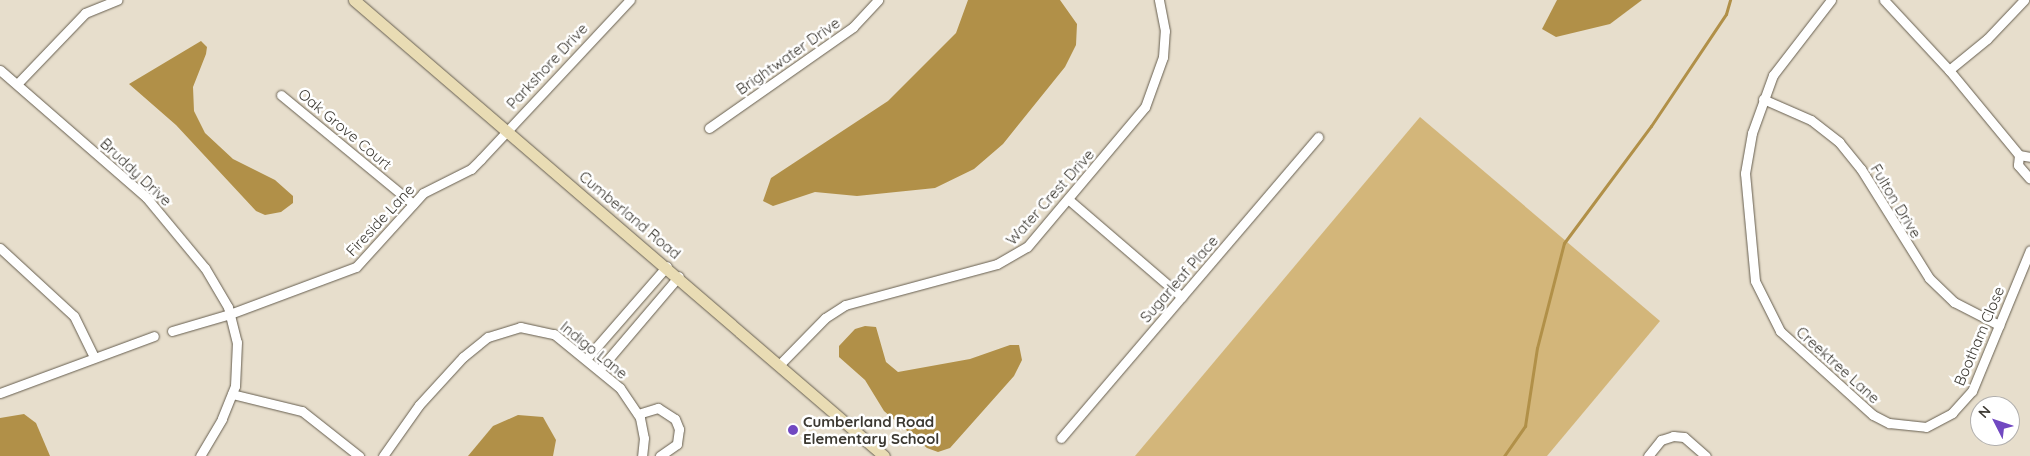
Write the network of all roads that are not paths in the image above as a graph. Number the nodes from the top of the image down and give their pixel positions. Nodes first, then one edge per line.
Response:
1 (117, 0) edge
2 (354, 0) edge
3 (630, 0) edge
4 (878, 0) edge
5 (1159, 0) edge
6 (1831, 0) edge
7 (1884, 0) edge
8 (2024, 0) edge
9 (0, 70) edge
10 (1949, 70) junction
11 (17, 84) junction
12 (281, 94) dead end
13 (1763, 99) junction
14 (709, 128) dead end
15 (507, 130) junction
16 (1318, 137) dead end
17 (2019, 155) junction
18 (2030, 157) edge
19 (2030, 179) edge
20 (1068, 199) junction
21 (413, 204) junction
22 (0, 248) edge
23 (2030, 250) edge
24 (667, 266) junction
25 (679, 276) junction
26 (1182, 297) junction
27 (230, 314) junction
28 (1999, 325) junction
29 (172, 331) dead end
30 (154, 336) dead end
31 (94, 357) junction
32 (586, 359) junction
33 (781, 363) junction
34 (599, 370) junction
35 (0, 393) edge
36 (232, 394) junction
37 (638, 414) junction
38 (1938, 422) joint
39 (1061, 438) dead end
40 (200, 456) edge
41 (359, 456) edge
42 (383, 456) edge
43 (642, 456) edge
44 (660, 456) edge
45 (884, 456) edge
46 (1648, 456) edge
47 (1706, 456) edge

1 - 11 street
2 - 15 street, Cumberland Road
3 - 15 street, Parkshore Drive
4 - 14 street, Brightwater Drive
5 - 20 street, Water Crest Drive
6 - 13 street, Creektree Lane
7 - 10 street
8 - 10 street
9 - 11 street, Bruddy Drive
10 - 17 street
11 - 27 street, Bruddy Drive
12 - 21 street, Oak Grove Court
13 - 28 street, Fulton Drive
13 - 38 street, Creektree Lane
15 - 21 street, Fireside Lane
15 - 24 street, Cumberland Road
16 - 26 street, Sugarleaf Place
17 - 18 street
17 - 19 street
20 - 26 street
20 - 33 street, Water Crest Drive
21 - 27 street, Fireside Lane
22 - 31 street
23 - 28 street, Bootham Close
24 - 25 street, Cumberland Road
24 - 32 street
25 - 33 street, Cumberland Road
25 - 34 street
26 - 39 street, Sugarleaf Place
27 - 29 street, Fireside Lane
27 - 36 street, Bruddy Drive
28 - 38 street, Bootham Close
30 - 31 street
31 - 35 street
32 - 34 street, Indigo Lane
32 - 42 street, Indigo Lane
33 - 45 street, Cumberland Road
34 - 37 street, Indigo Lane
36 - 40 street
36 - 41 street
37 - 43 street, Indigo Lane
37 - 44 street
46 - 47 street

